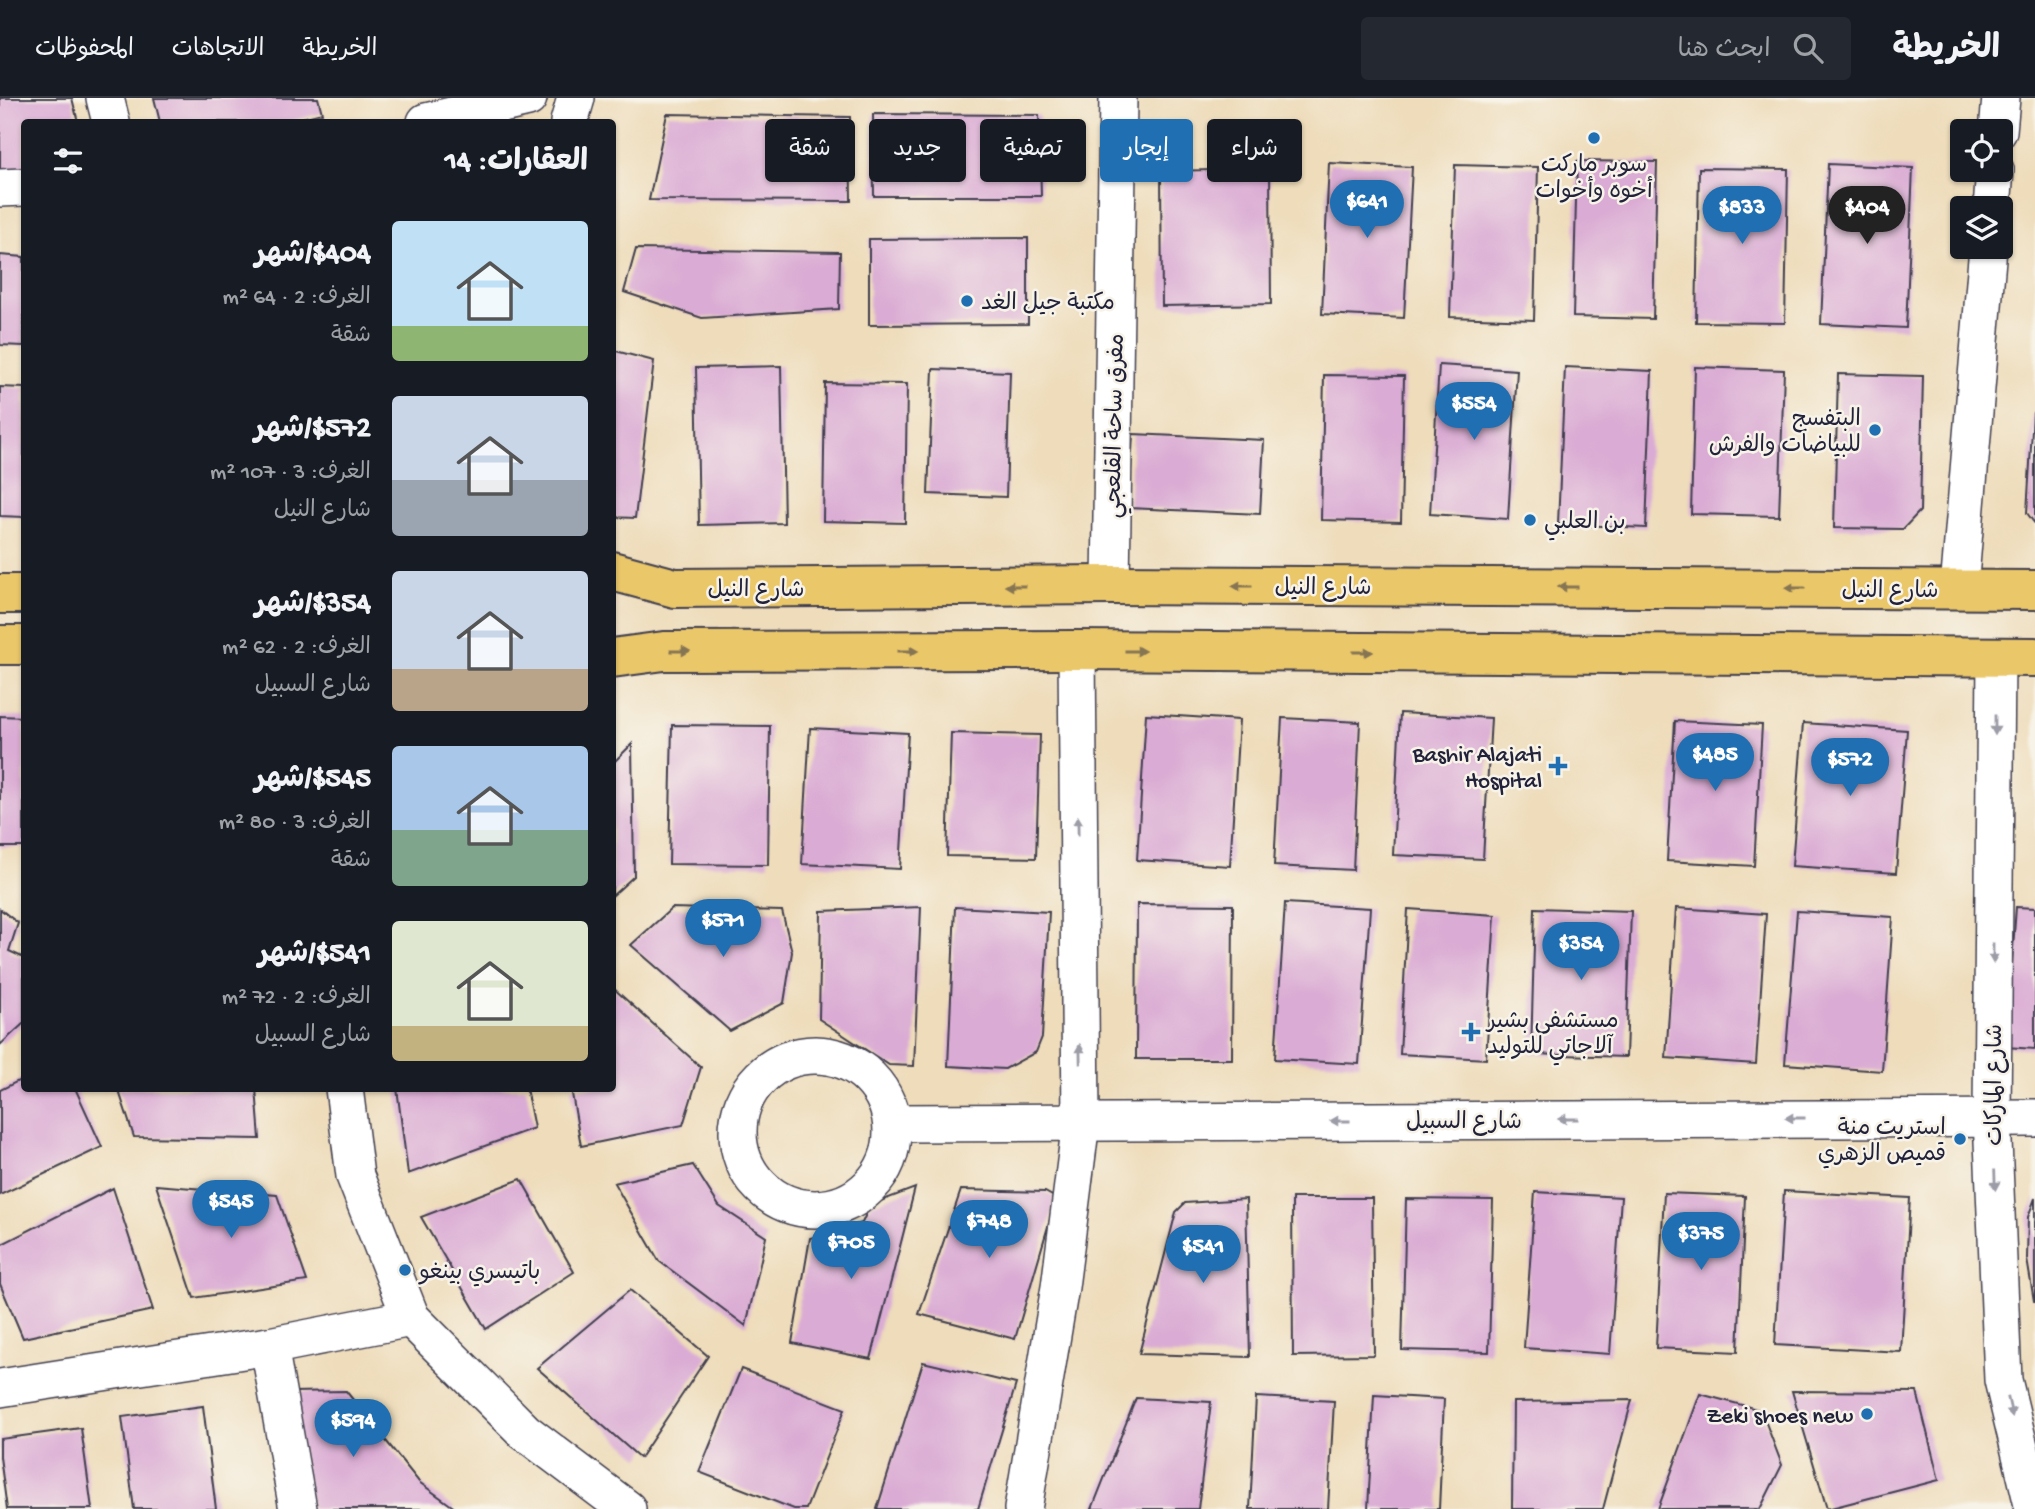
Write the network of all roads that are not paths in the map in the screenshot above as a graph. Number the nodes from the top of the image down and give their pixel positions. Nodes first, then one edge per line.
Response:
1 (105, 98) edge
2 (528, 98) edge
3 (576, 98) edge
4 (1118, 98) edge
5 (2001, 98) edge
6 (110, 119) edge
7 (439, 119) edge
8 (570, 119) edge
9 (1999, 119) edge
10 (21, 187) edge
11 (0, 188) edge
12 (1987, 259) edge
13 (616, 572) edge
14 (1111, 585) junction
15 (1959, 589) junction
16 (2035, 590) edge
17 (0, 594) edge
18 (21, 594) edge
19 (0, 645) edge
20 (21, 645) edge
21 (1077, 650) junction
22 (1996, 657) junction
23 (2035, 657) edge
24 (616, 658) edge
25 (344, 1092) edge
26 (1992, 1117) junction
27 (2035, 1118) edge
28 (1081, 1122) junction
29 (893, 1123) junction
30 (411, 1318) junction
31 (269, 1346) junction
32 (0, 1388) edge
33 (298, 1509) edge
34 (627, 1509) edge
35 (1023, 1509) edge
36 (2034, 1509) edge

1 - 6 street
2 - 7 street
3 - 8 street
4 - 14 street, مفرق ساحة القلعجي
5 - 9 street
10 - 11 street
12 - 15 street
14 -> 13 main road, شارع النيل
15 -> 14 main road, شارع النيل
15 - 16 main road, شارع النيل
17 - 18 main road
19 - 20 main road
21 -> 22 main road
24 -> 21 main road
28 -> 21 street
22 - 23 main road
22 -> 26 street, شارع الماركات
25 - 30 street
26 - 27 street, شارع السبيل
26 -> 28 street, شارع السبيل
26 -> 36 street, شارع الماركات
28 - 29 street, شارع السبيل
28 - 35 street
29 - 29 street
30 - 31 street
30 - 34 street
31 - 32 street
31 - 33 street

